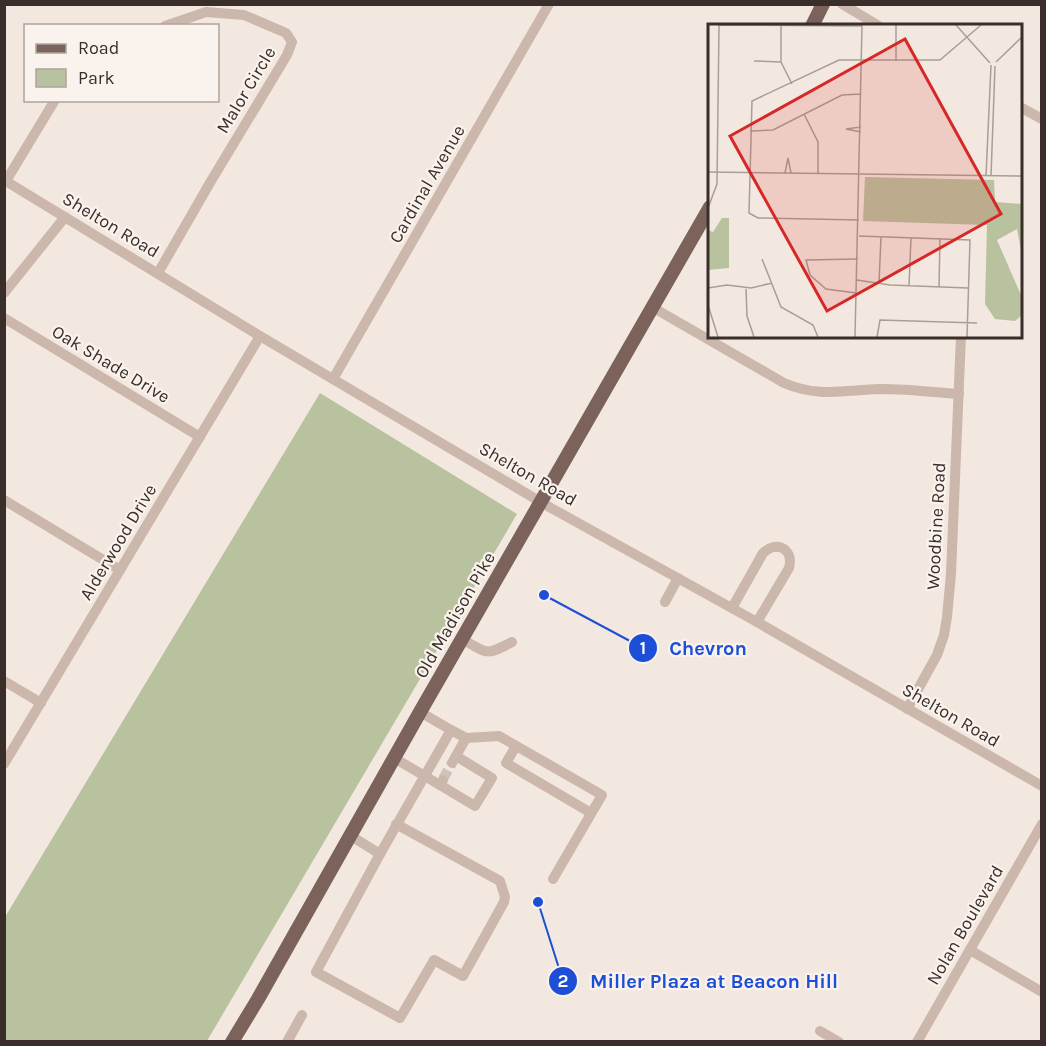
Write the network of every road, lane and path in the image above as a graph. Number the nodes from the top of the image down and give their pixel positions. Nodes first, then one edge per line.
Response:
1 (549, 4) edge
2 (823, 4) edge
3 (842, 4) edge
4 (171, 24) edge
5 (813, 24) edge
6 (876, 24) edge
7 (54, 102) edge
8 (1022, 108) edge
9 (1041, 119) edge
10 (5, 181) edge
11 (708, 210) edge
12 (65, 217) junction
13 (158, 273) junction
14 (4, 293) edge
15 (652, 307) junction
16 (4, 318) edge
17 (260, 336) junction
18 (961, 338) edge
19 (333, 379) junction
20 (959, 394) junction
21 (200, 437) junction
22 (4, 500) edge
23 (541, 502) junction
24 (120, 570) junction
25 (678, 578) junction
26 (665, 602) dead end
27 (732, 608) junction
28 (757, 622) junction
29 (462, 639) junction
30 (512, 642) dead end
31 (4, 681) edge
32 (41, 703) junction
33 (907, 708) junction
34 (420, 712) junction
35 (451, 730) junction
36 (466, 738) junction
37 (516, 746) junction
38 (394, 758) junction
39 (4, 764) edge
40 (424, 776) junction
41 (1041, 786) edge
42 (591, 813) junction
43 (396, 824) junction
44 (1041, 824) edge
45 (351, 836) junction
46 (380, 854) junction
47 (553, 879) dead end
48 (970, 950) junction
49 (1041, 992) edge
50 (302, 1015) dead end
51 (820, 1030) dead end
52 (232, 1041) edge
53 (287, 1041) edge
54 (839, 1041) edge
55 (917, 1041) edge

1 - 19 street, Cardinal Avenue
2 - 5 main road
3 - 6 street
4 - 13 street, Malor Circle
7 - 10 street
8 - 9 street
10 - 12 street, Shelton Road
11 - 15 main road, Old Madison Pike
12 - 13 street, Shelton Road
12 - 14 street
13 - 17 street, Shelton Road
15 - 20 street
15 - 23 main road, Old Madison Pike
16 - 21 street, Oak Shade Drive
17 - 19 street, Shelton Road
17 - 21 street, Alderwood Drive
18 - 20 street, Woodbine Road
19 - 23 street, Shelton Road
20 - 33 street, Woodbine Road
21 - 24 street, Alderwood Drive
22 - 24 street
23 - 25 street, Shelton Road
23 - 29 main road, Old Madison Pike
24 - 32 street, Alderwood Drive
25 - 26 street
25 - 27 street, Shelton Road
27 - 28 street, Shelton Road
27 - 28 street
28 - 33 street, Shelton Road
29 - 30 street
29 - 34 main road, Old Madison Pike
31 - 32 street
32 - 39 street, Alderwood Drive
33 - 41 street, Shelton Road
34 - 35 street
34 - 38 main road, Old Madison Pike
35 - 36 street
35 - 40 street
36 - 37 street
36 - 40 street
37 - 42 street
37 - 42 street
38 - 40 street
38 - 45 main road, Old Madison Pike
40 - 43 street
42 - 47 street
43 - 46 street
43 - 46 street
44 - 48 street, Nolan Boulevard
45 - 46 street
45 - 52 main road, Old Madison Pike
48 - 49 street
48 - 55 street, Nolan Boulevard
50 - 53 street
51 - 54 street

